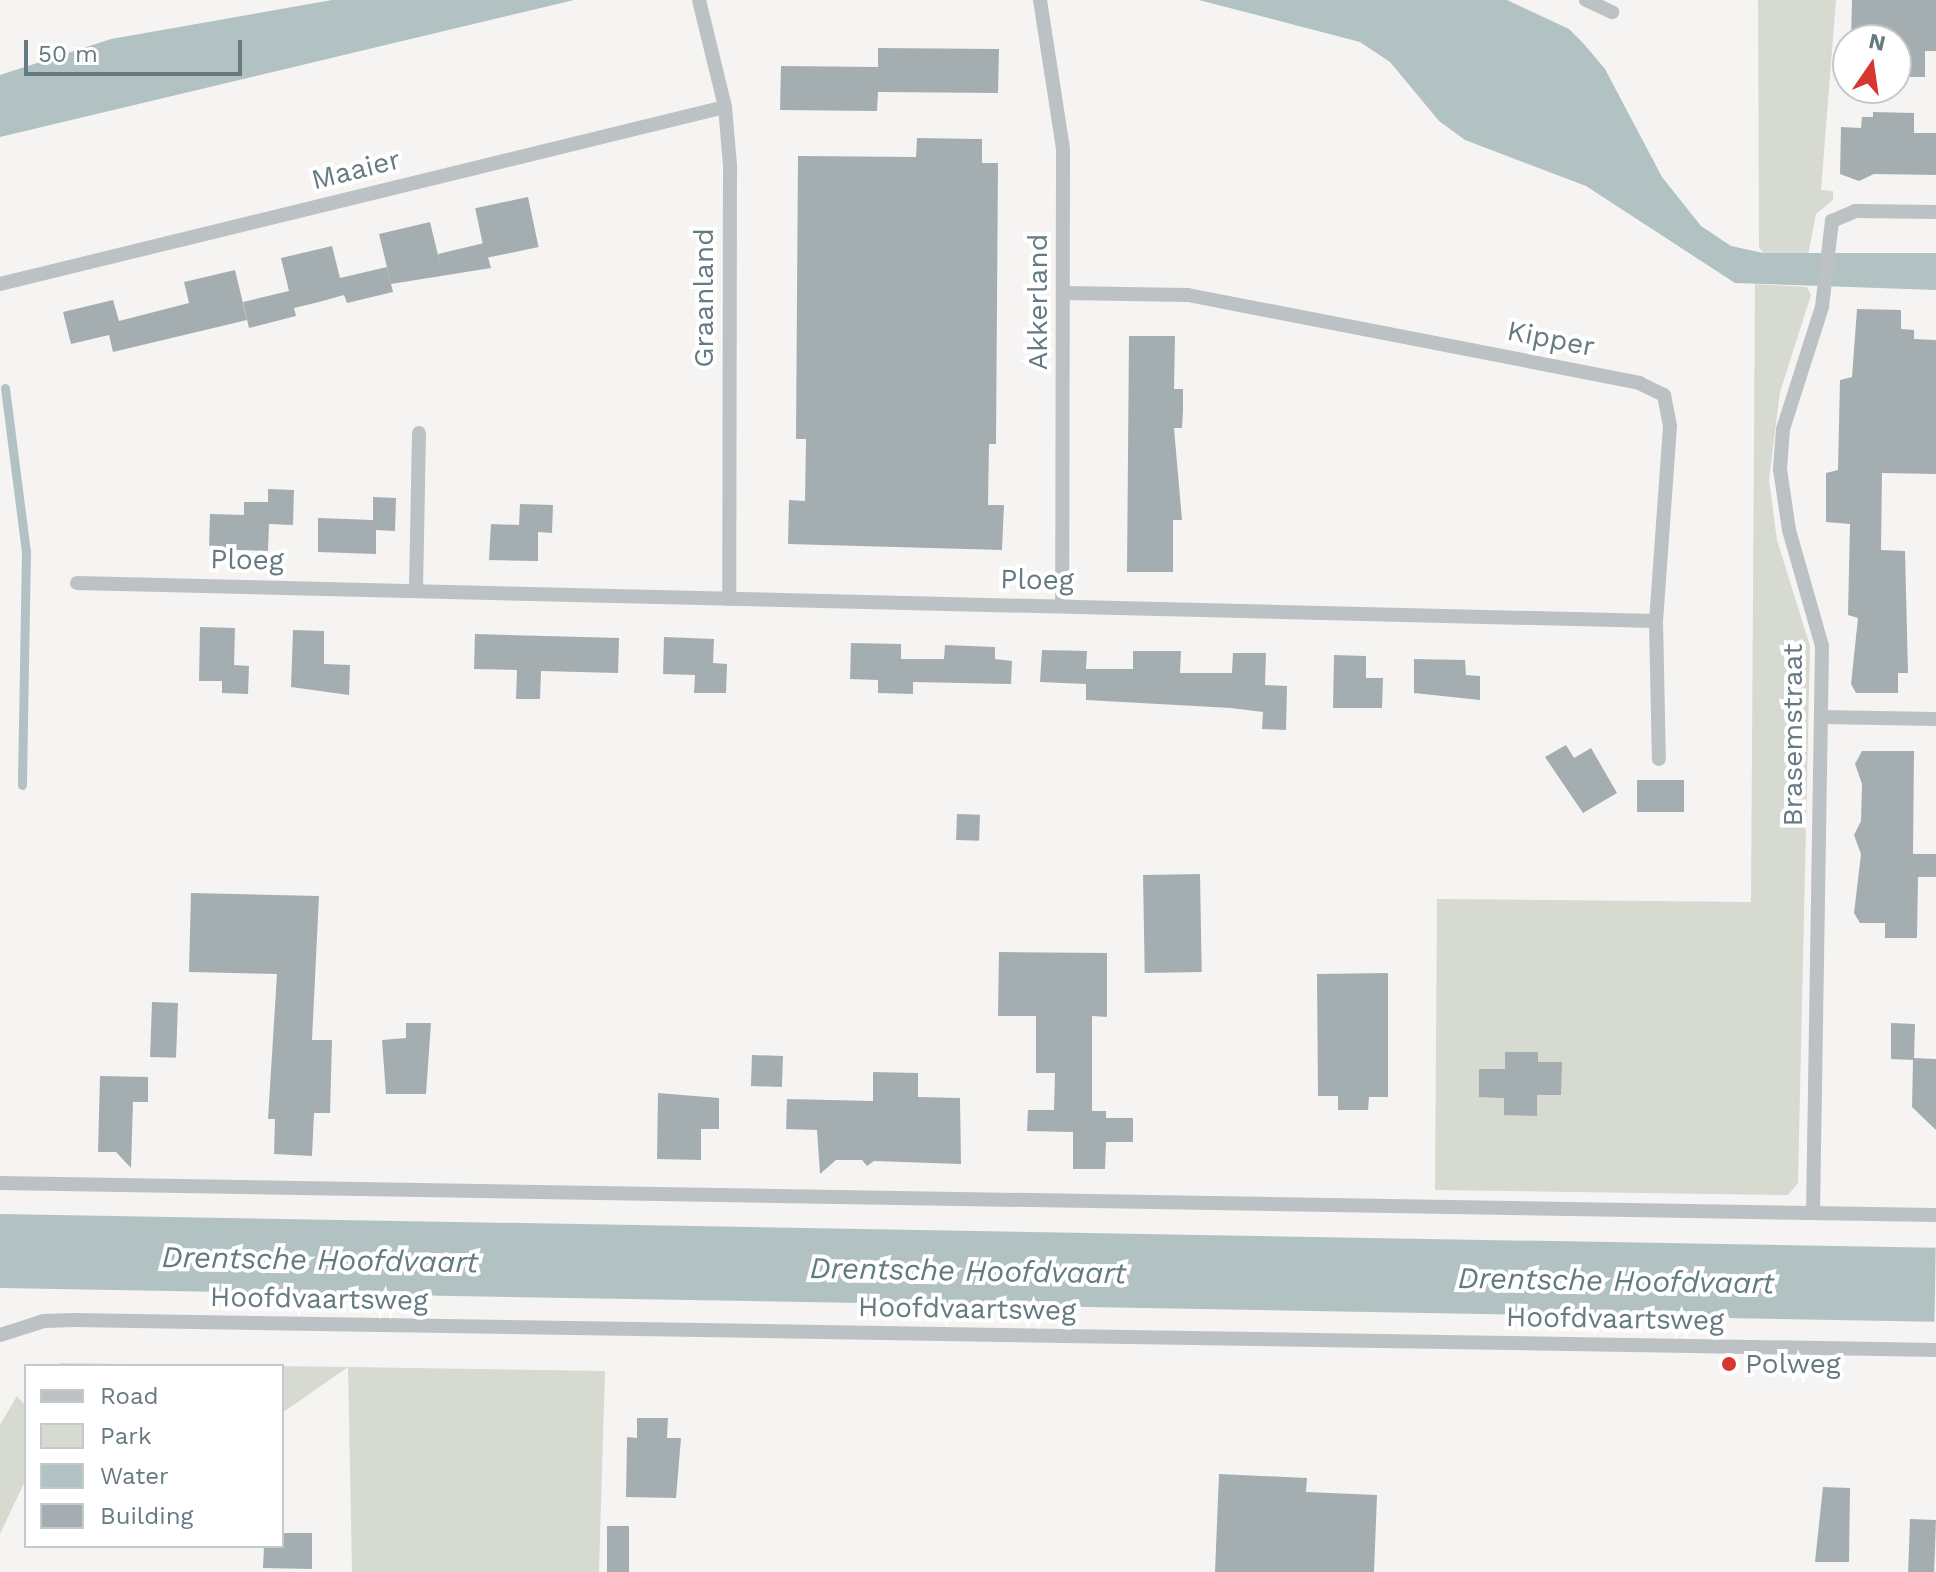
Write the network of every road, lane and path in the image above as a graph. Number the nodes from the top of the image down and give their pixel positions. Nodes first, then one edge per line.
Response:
1 (699, 0) edge
2 (1040, 0) edge
3 (1586, 0) edge
4 (1612, 12) dead end
5 (725, 107) junction
6 (1936, 212) edge
7 (0, 284) edge
8 (1064, 293) junction
9 (419, 433) dead end
10 (77, 583) dead end
11 (416, 589) junction
12 (729, 599) junction
13 (1062, 606) junction
14 (1656, 621) junction
15 (1821, 717) junction
16 (1936, 719) edge
17 (1659, 759) dead end
18 (0, 1183) edge
19 (1813, 1213) junction
20 (1936, 1215) edge
21 (1, 1333) edge
22 (1936, 1350) edge

1 - 5 street, Graanland
2 - 8 street, Akkerland
3 - 4 street
5 - 7 street, Maaier
5 - 12 street, Graanland
6 - 15 street, Brasemstraat
8 - 13 street, Akkerland
8 - 14 street, Kipper
9 - 11 street
10 - 11 street, Ploeg
11 - 12 street, Ploeg
12 - 13 street, Ploeg
13 - 14 street, Ploeg
14 - 17 street, Kipper
15 - 16 street
15 - 19 street, Brasemstraat
18 - 19 street
19 - 20 street
21 - 22 street, Hoofdvaartsweg

